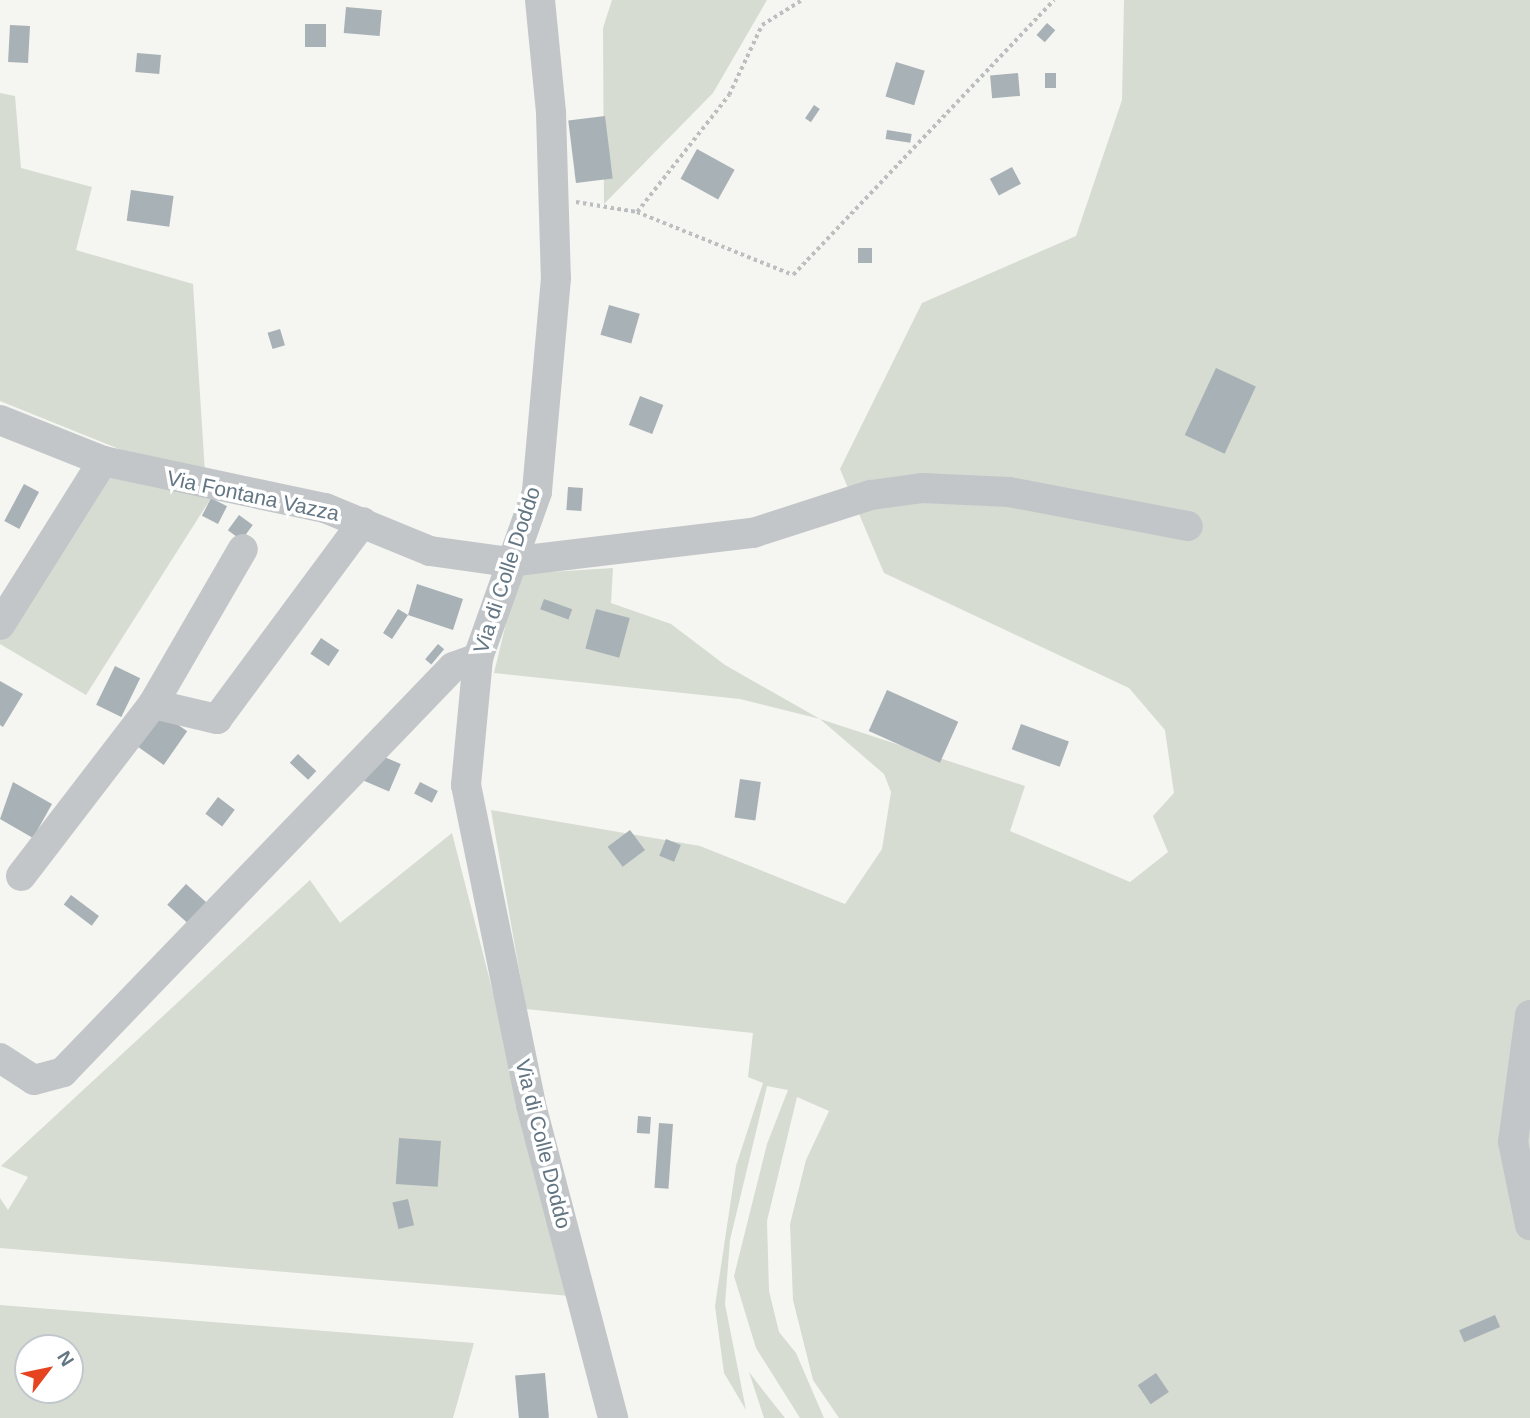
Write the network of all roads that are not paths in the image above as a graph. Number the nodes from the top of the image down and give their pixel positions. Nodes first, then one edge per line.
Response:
1 (540, 0) edge
2 (0, 420) edge
3 (103, 461) junction
4 (363, 522) junction
5 (1188, 526) dead end
6 (243, 549) dead end
7 (508, 562) junction
8 (0, 625) edge
9 (478, 658) junction
10 (153, 704) junction
11 (21, 876) dead end
12 (1530, 1015) edge
13 (0, 1058) edge
14 (1530, 1225) edge
15 (613, 1418) edge

1 - 7 street, Via di Colle Doddo
2 - 3 street, Via Fontana Vazza
3 - 4 street, Via Fontana Vazza
3 - 8 street
4 - 7 street, Via Fontana Vazza
4 - 10 street
5 - 7 street, Via Fontana Vazza
6 - 10 street
7 - 9 street, Via di Colle Doddo
9 - 13 street
9 - 15 street, Via di Colle Doddo
10 - 11 street
12 - 14 street

